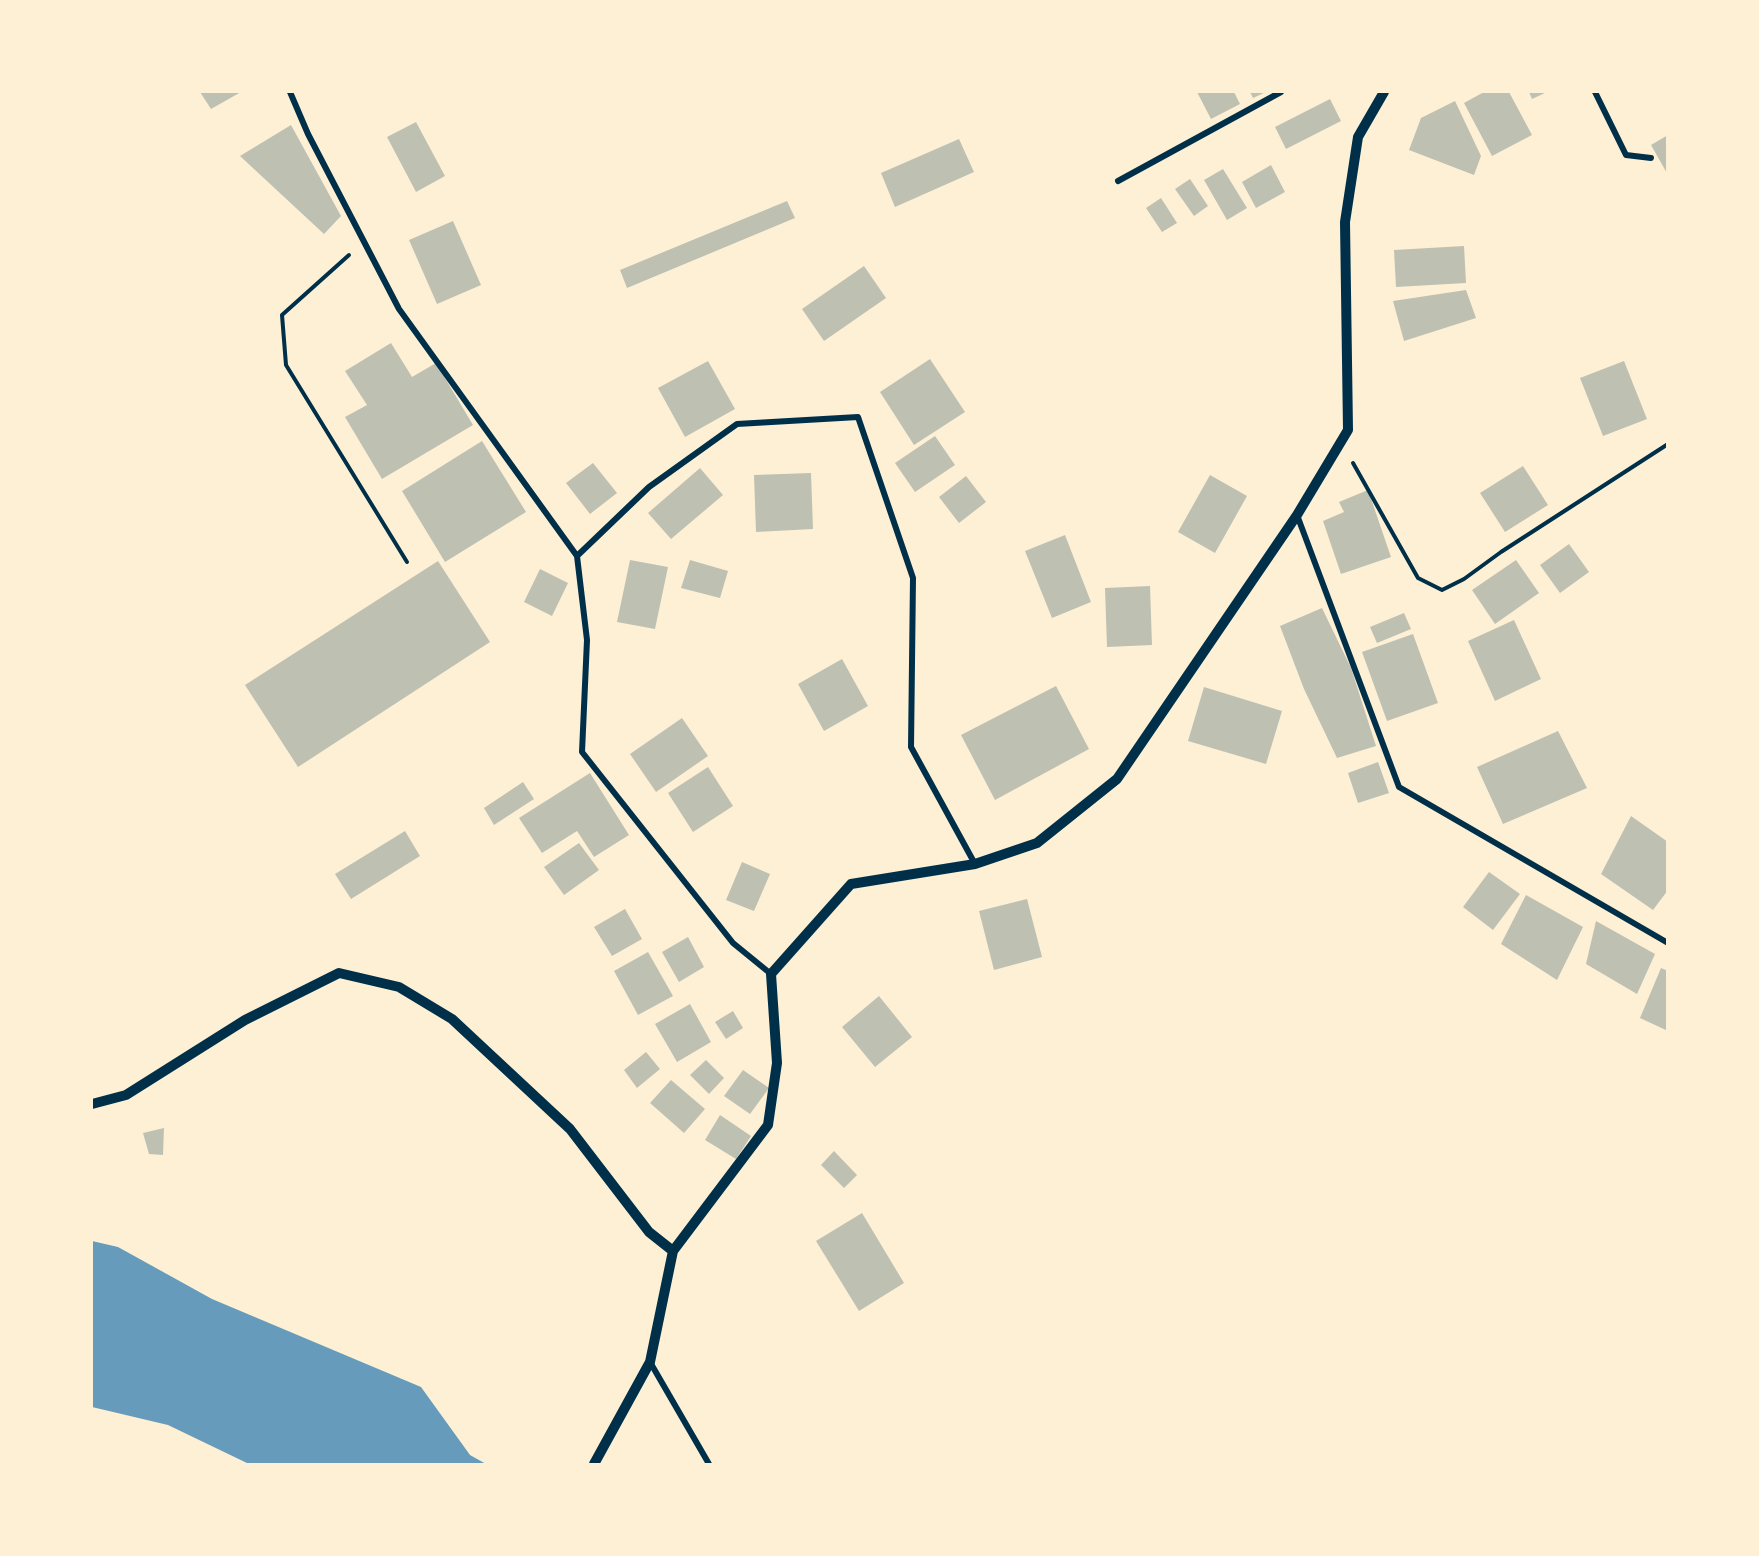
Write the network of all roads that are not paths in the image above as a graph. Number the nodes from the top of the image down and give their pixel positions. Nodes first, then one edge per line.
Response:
1 (290, 92) edge
2 (1281, 92) edge
3 (1384, 92) edge
4 (1594, 92) edge
5 (1651, 158) dead end
6 (1118, 181) dead end
7 (1297, 515) junction
8 (577, 556) junction
9 (975, 864) junction
10 (1668, 943) edge
11 (771, 974) junction
12 (92, 1104) edge
13 (673, 1251) junction
14 (650, 1362) junction
15 (594, 1464) edge
16 (709, 1464) edge

1 - 8 street
2 - 6 street
3 - 7 street
4 - 5 street
7 - 9 street
7 - 10 street
8 - 9 street
8 - 11 street
9 - 11 street
11 - 13 street
12 - 13 street
13 - 14 street
14 - 15 street
14 - 16 street

